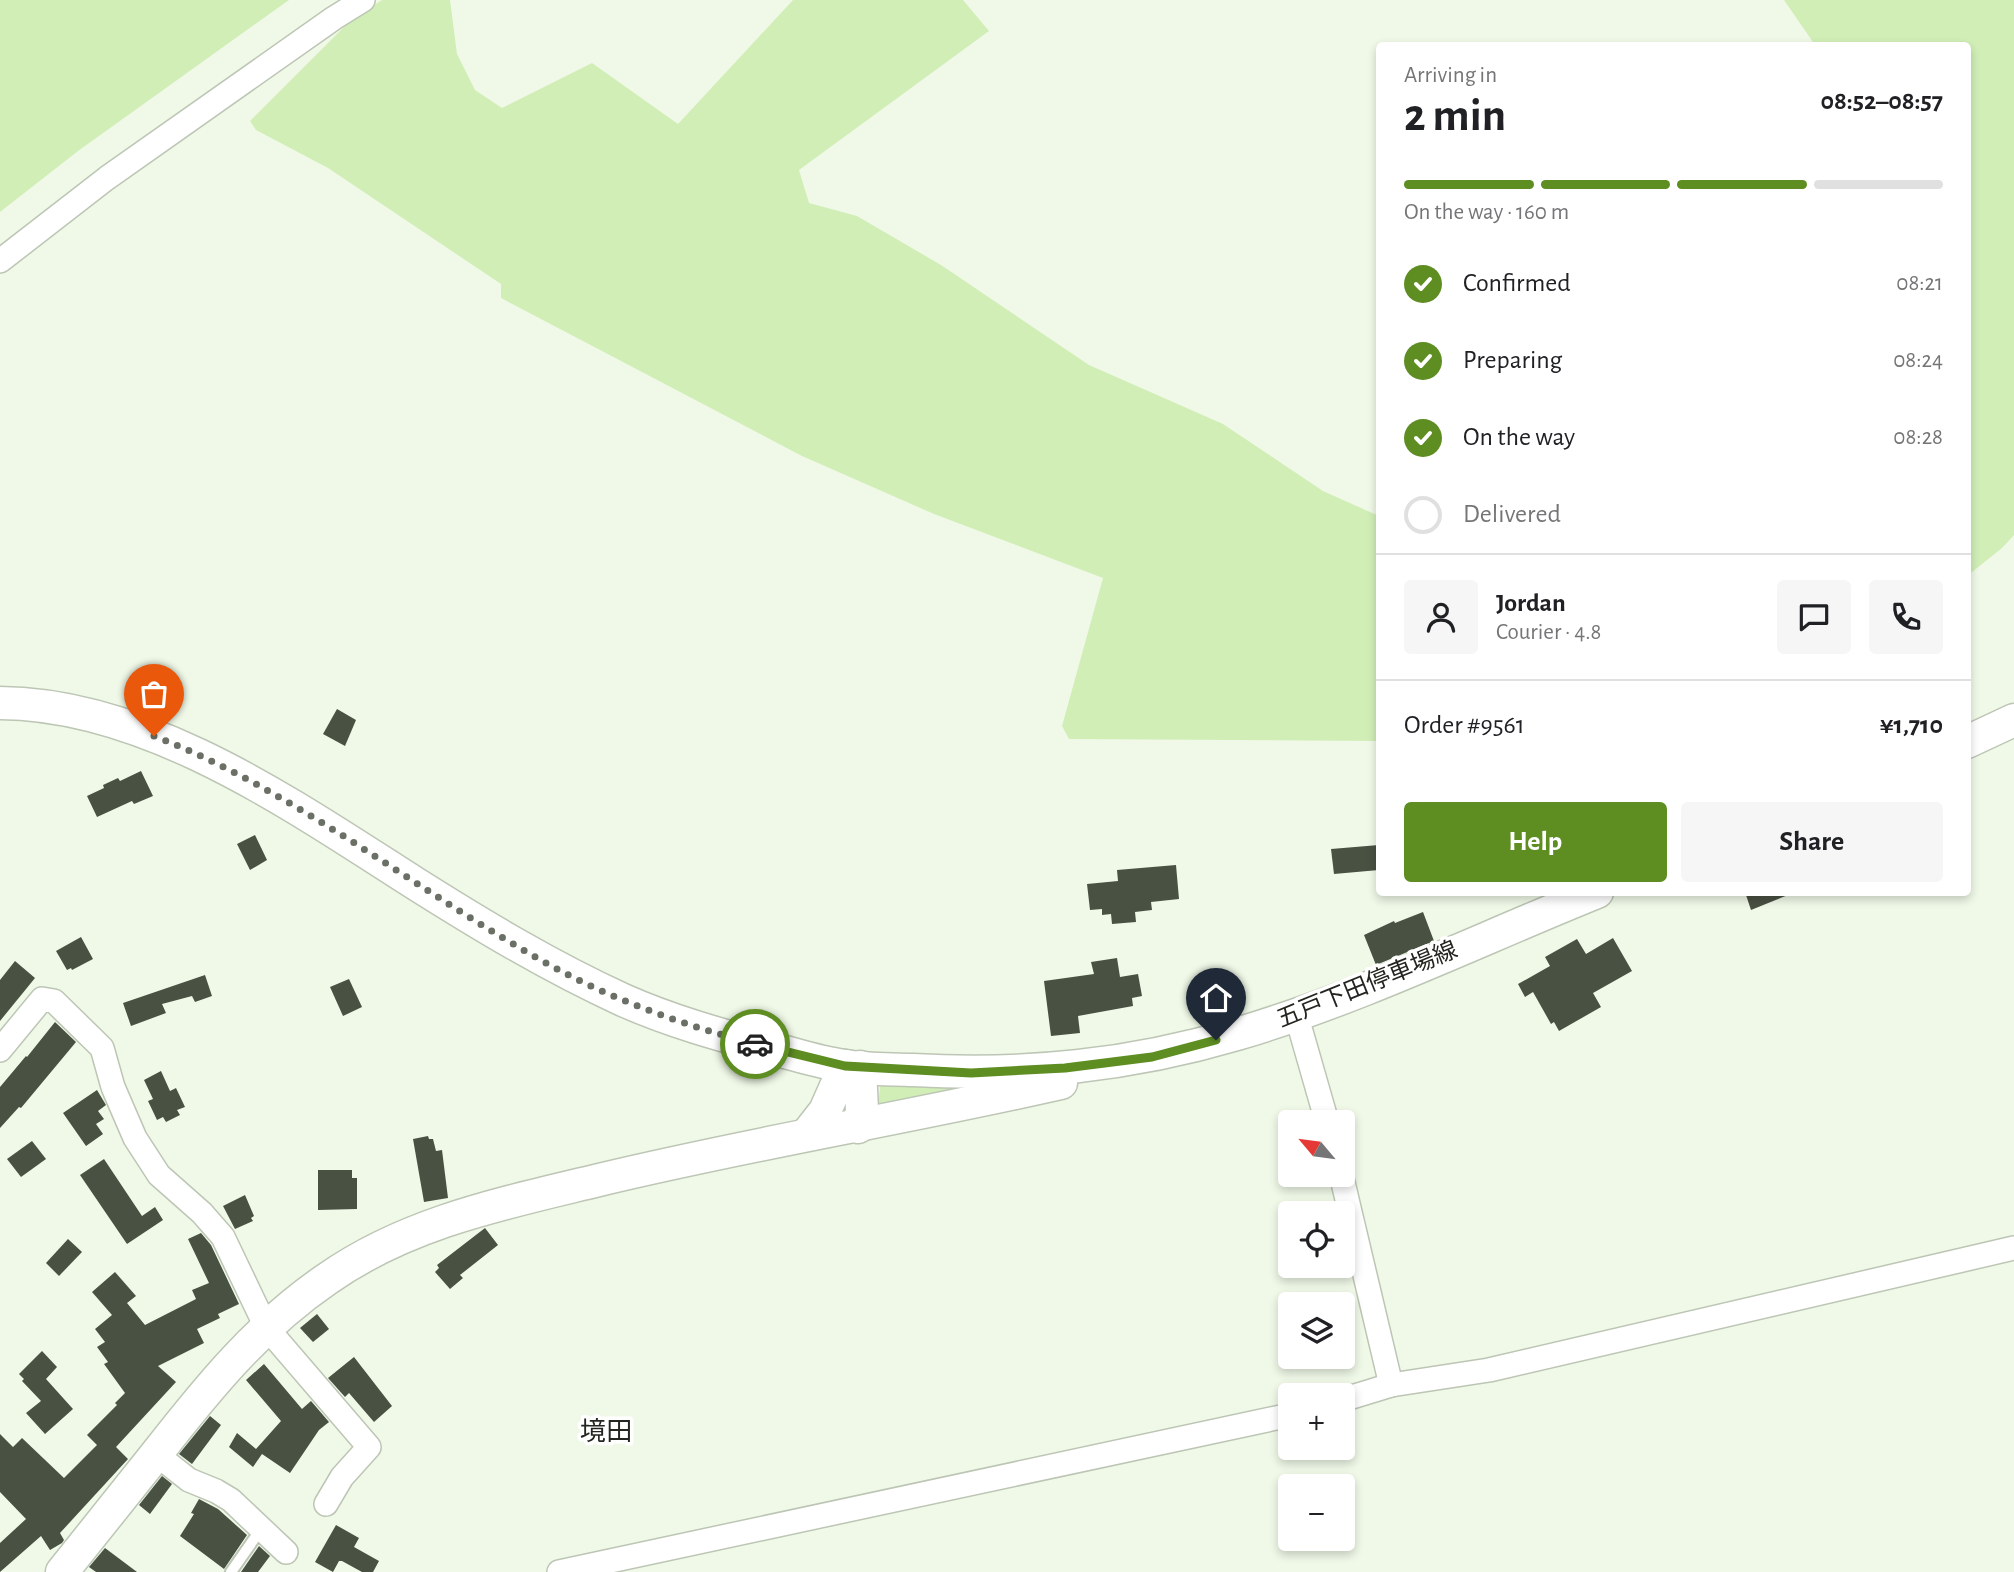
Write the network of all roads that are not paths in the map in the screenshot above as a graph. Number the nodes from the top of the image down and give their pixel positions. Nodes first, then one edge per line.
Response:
1 (363, 0) edge
2 (0, 261) edge
3 (0, 703) edge
4 (2014, 720) edge
5 (1971, 740) edge
6 (1587, 896) edge
7 (1297, 1014) junction
8 (0, 1050) edge
9 (1105, 1063) junction
10 (852, 1067) junction
11 (1323, 1110) edge
12 (858, 1127) junction
13 (807, 1134) junction
14 (1344, 1187) edge
15 (2014, 1248) edge
16 (266, 1327) junction
17 (1391, 1385) junction
18 (1355, 1395) edge
19 (1278, 1418) edge
20 (156, 1454) junction
21 (326, 1504) dead end
22 (261, 1529) junction
23 (286, 1552) dead end
24 (62, 1572) edge
25 (231, 1572) edge
26 (559, 1572) edge

1 - 2 street
3 - 10 main road, 五戸下田停車場線
4 - 5 main road
6 - 7 main road, 五戸下田停車場線
7 - 9 main road, 五戸下田停車場線
7 - 11 street
8 - 16 street
9 - 10 main road, 五戸下田停車場線
9 - 12 main road
10 - 12 main road
10 - 13 main road
12 - 13 main road
13 - 16 main road
14 - 17 street
15 - 17 street
16 - 20 main road
16 - 21 street
17 - 18 street
19 - 26 street
20 - 22 street
20 - 24 main road
22 - 23 street
22 - 25 lane

